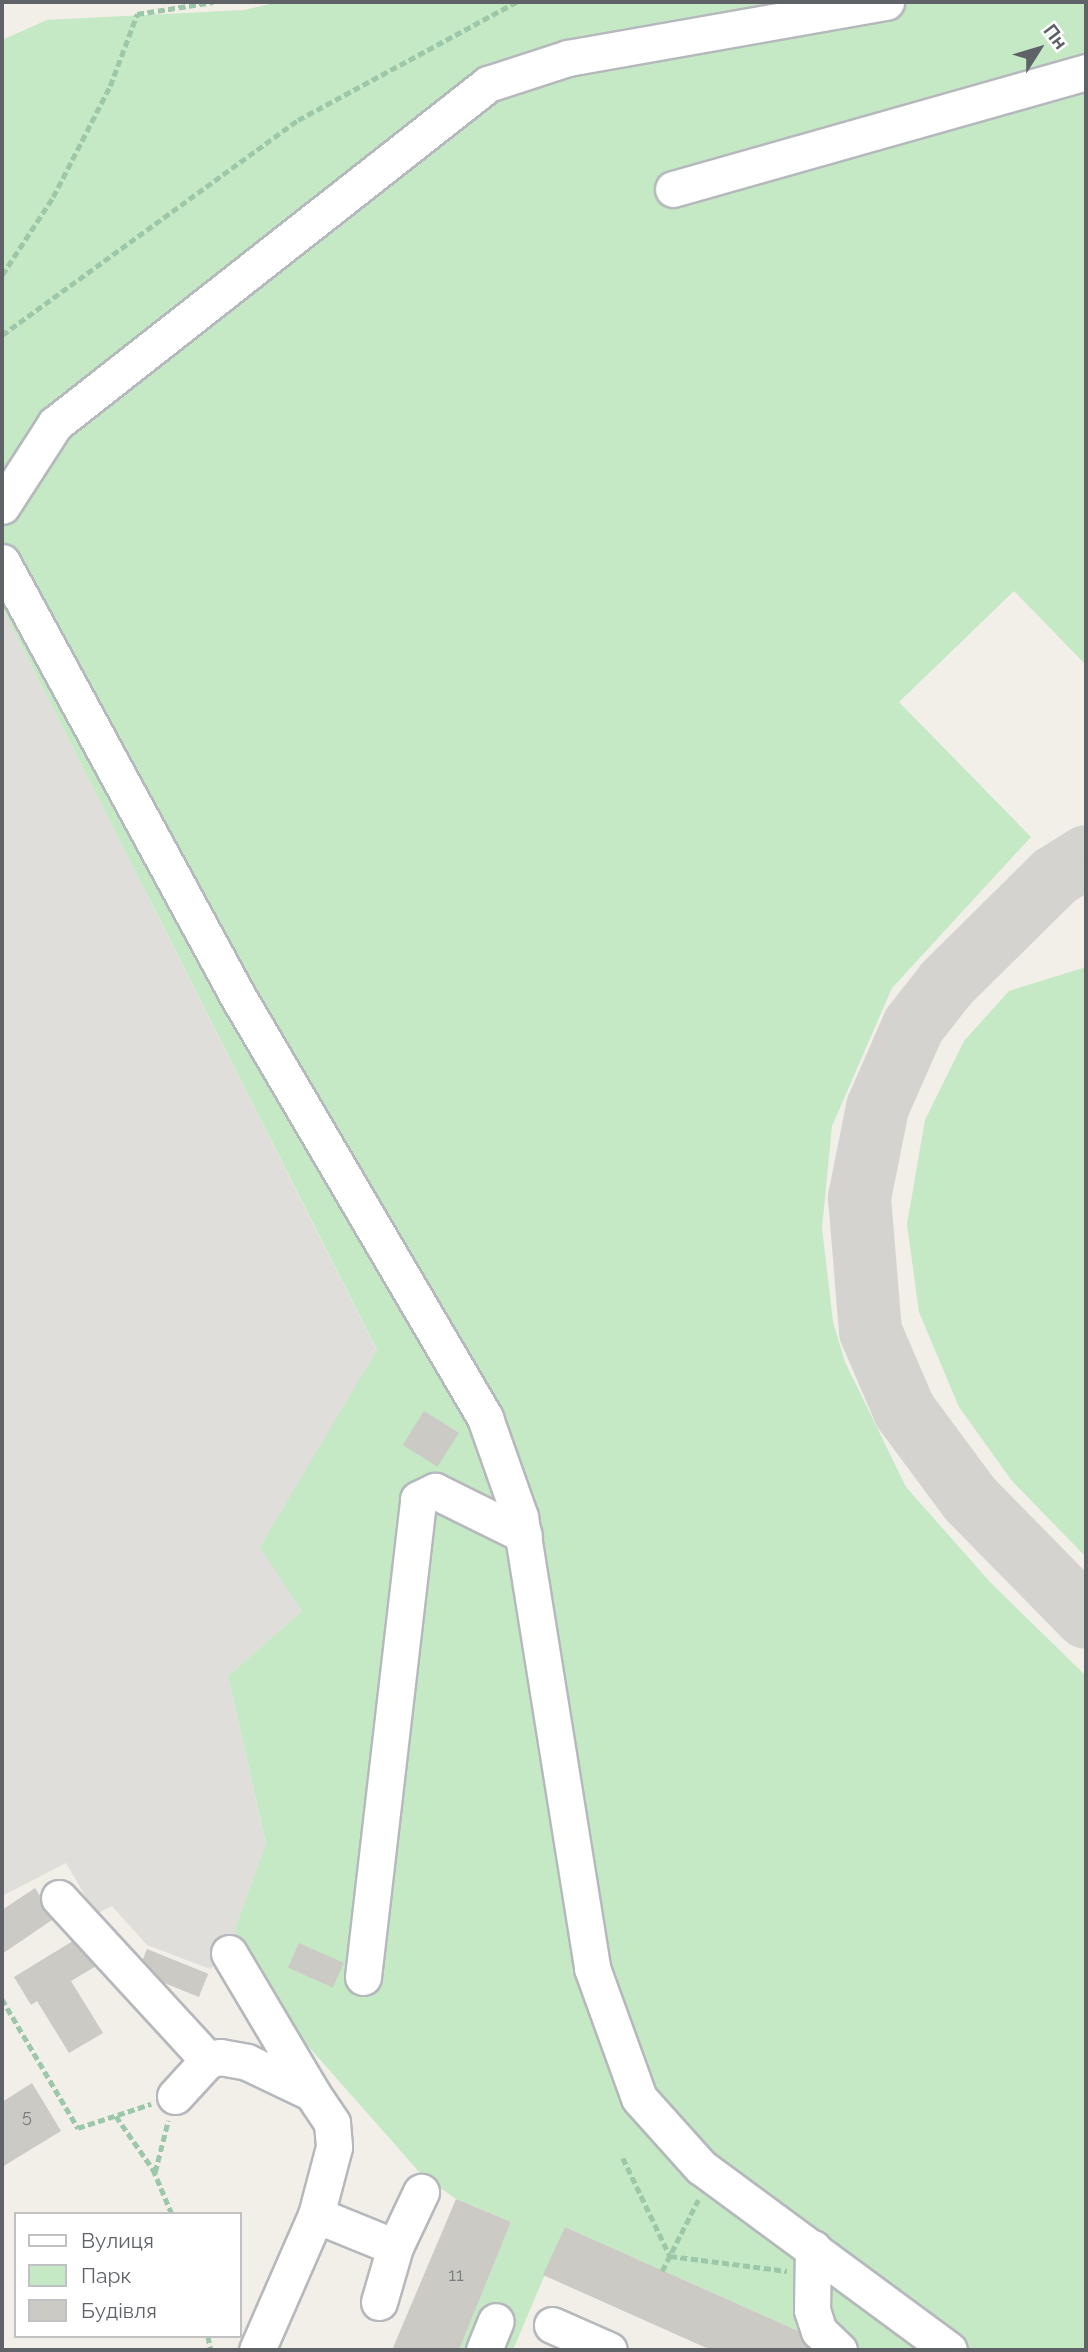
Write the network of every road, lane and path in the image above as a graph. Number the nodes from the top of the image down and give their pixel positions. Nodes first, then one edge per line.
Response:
1 (214, 2) edge
2 (516, 2) edge
3 (886, 2) edge
4 (1086, 72) edge
5 (673, 189) dead end
6 (2, 275) edge
7 (2, 335) edge
8 (2, 506) edge
9 (2, 562) edge
10 (524, 1535) junction
11 (59, 1898) dead end
12 (229, 1953) dead end
13 (363, 1977) dead end
14 (2, 1999) edge
15 (208, 2060) junction
16 (313, 2093) junction
17 (175, 2096) junction
18 (116, 2116) junction
19 (623, 2158) dead end
20 (155, 2172) junction
21 (711, 2174) junction
22 (421, 2192) dead end
23 (171, 2212) edge
24 (316, 2215) junction
25 (395, 2247) junction
26 (670, 2256) junction
27 (813, 2261) junction
28 (662, 2271) dead end
29 (379, 2302) dead end
30 (552, 2325) dead end
31 (834, 2349) edge
32 (257, 2350) edge
33 (609, 2350) edge
34 (950, 2350) edge

1 - 6 path
2 - 7 path
3 - 8 lane
4 - 5 lane
9 - 10 lane
10 - 13 lane
10 - 21 lane
11 - 15 lane
12 - 16 lane
14 - 18 path
15 - 16 lane
15 - 17 lane
16 - 24 lane
17 - 18 path
17 - 20 path
18 - 20 path
19 - 26 path
20 - 23 path
21 - 26 path
21 - 27 lane
22 - 25 lane
24 - 25 lane
24 - 32 lane
25 - 29 lane
26 - 27 path
26 - 28 path
27 - 31 lane
27 - 34 lane
30 - 33 lane

